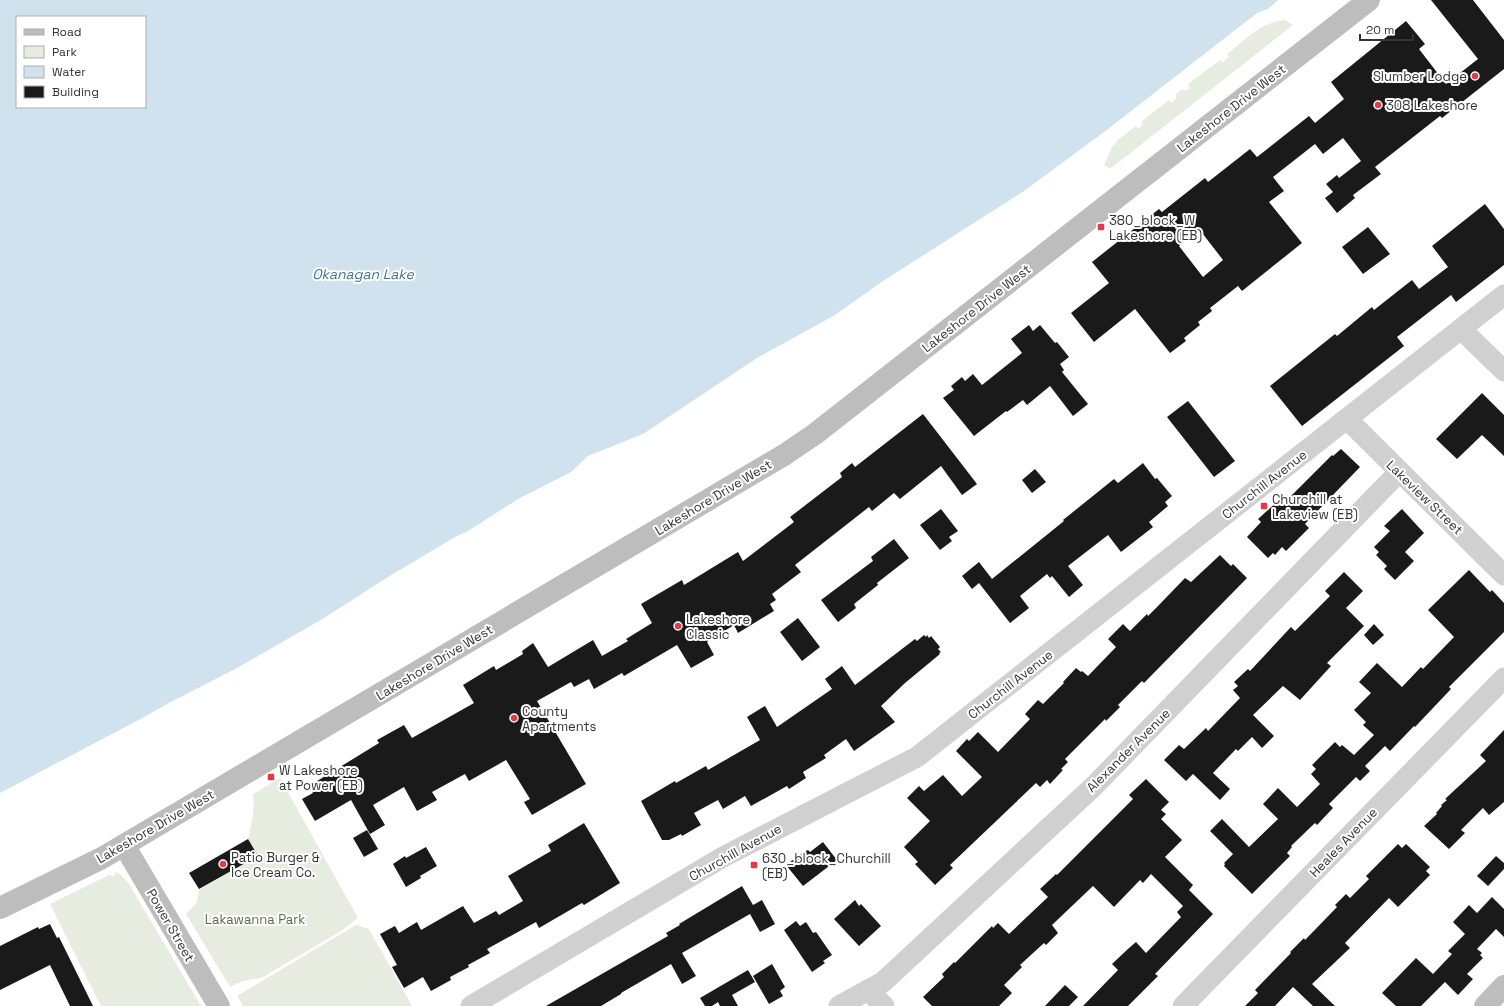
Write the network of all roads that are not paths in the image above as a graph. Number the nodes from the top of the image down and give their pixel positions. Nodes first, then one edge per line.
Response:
1 (1369, 0) edge
2 (1504, 295) edge
3 (1461, 329) junction
4 (1504, 371) edge
5 (1347, 419) junction
6 (1399, 472) junction
7 (1504, 575) edge
8 (1504, 678) edge
9 (124, 845) junction
10 (0, 908) edge
11 (1504, 986) edge
12 (868, 990) junction
13 (218, 1006) edge
14 (471, 1006) edge
15 (839, 1006) edge
16 (884, 1006) edge
17 (1183, 1006) edge
18 (1485, 1006) edge

1 - 9 street, Lakeshore Drive West
2 - 3 street, Churchill Avenue
3 - 4 street
3 - 5 street, Churchill Avenue
5 - 6 street, Lakeview Street
5 - 14 street, Churchill Avenue
6 - 7 street, Lakeview Street
6 - 12 street, Alexander Avenue
8 - 17 street, Heales Avenue
9 - 10 street, Lakeshore Drive West
9 - 13 street, Power Street
11 - 18 street
12 - 15 street, Alexander Avenue
12 - 16 street

